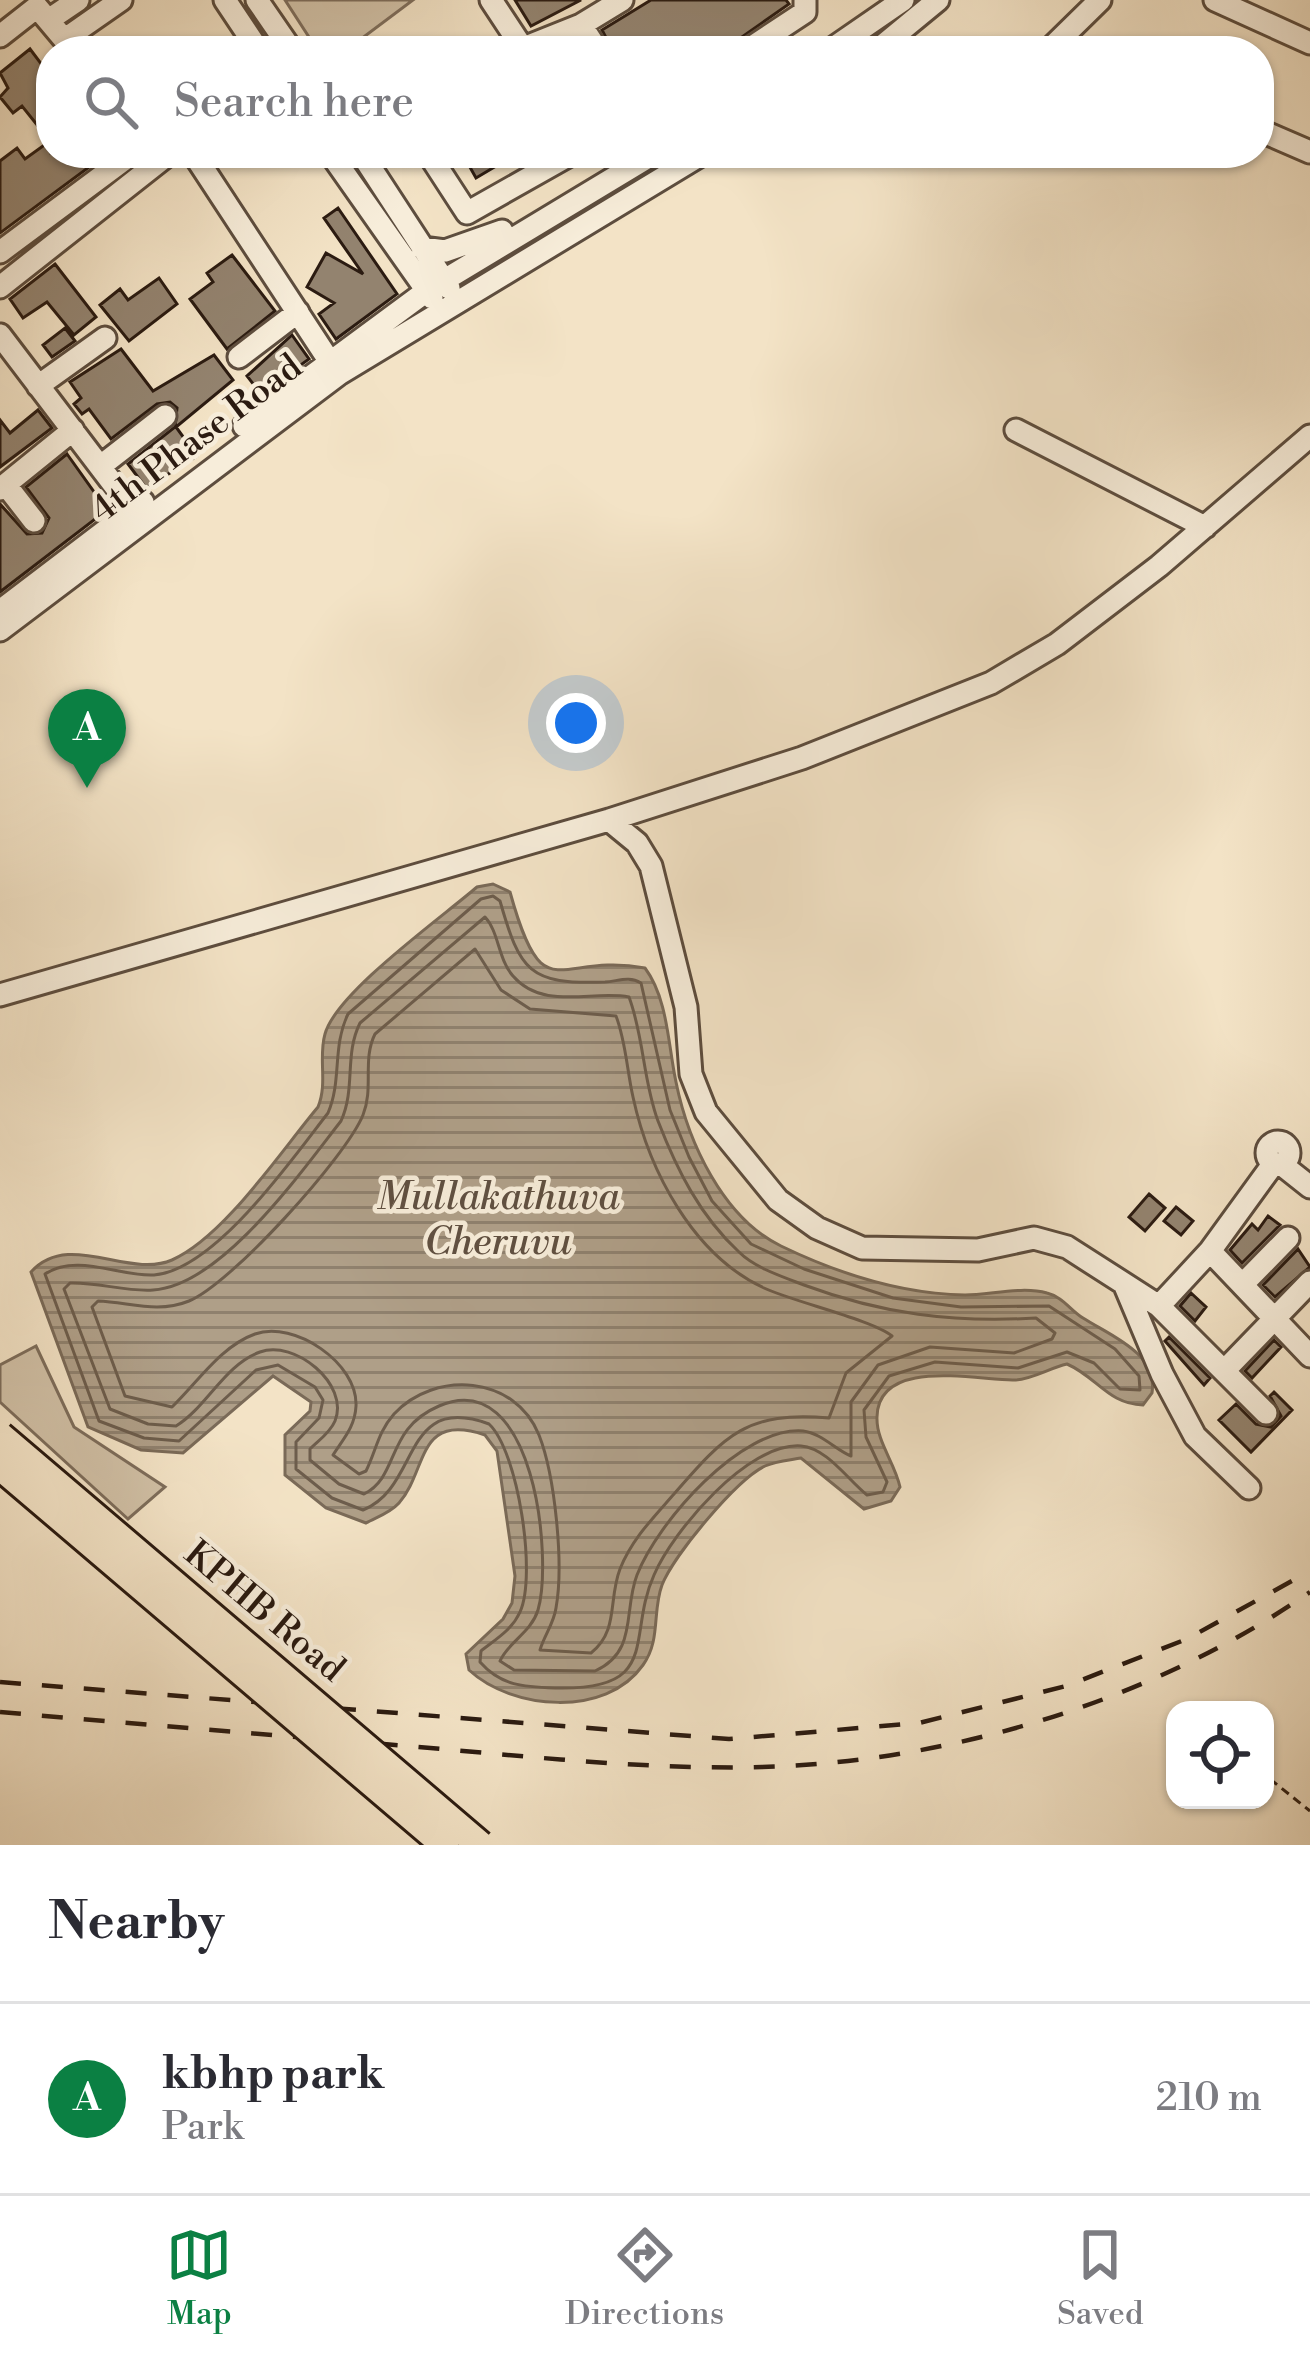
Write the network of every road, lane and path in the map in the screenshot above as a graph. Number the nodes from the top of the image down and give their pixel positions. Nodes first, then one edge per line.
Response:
1 (78, 0) edge
2 (121, 0) edge
3 (225, 0) edge
4 (257, 0) edge
5 (491, 0) edge
6 (622, 0) edge
7 (805, 0) edge
8 (902, 0) edge
9 (938, 0) edge
10 (1100, 0) edge
11 (1214, 0) edge
12 (50, 19) junction
13 (581, 25) junction
14 (0, 36) edge
15 (62, 36) edge
16 (79, 36) edge
17 (249, 36) edge
18 (282, 36) edge
19 (512, 36) edge
20 (553, 36) edge
21 (588, 36) edge
22 (772, 36) edge
23 (850, 36) edge
24 (894, 36) edge
25 (1071, 36) edge
26 (1310, 43) edge
27 (1274, 136) edge
28 (1310, 152) edge
29 (113, 168) edge
30 (151, 168) edge
31 (203, 168) edge
32 (342, 168) edge
33 (371, 168) edge
34 (438, 168) edge
35 (546, 168) edge
36 (630, 168) edge
37 (676, 168) edge
38 (532, 226) junction
39 (422, 248) junction
40 (0, 252) edge
41 (0, 287) edge
42 (441, 294) junction
43 (298, 312) junction
44 (0, 334) edge
45 (105, 338) dead end
46 (239, 357) dead end
47 (330, 362) junction
48 (38, 386) junction
49 (165, 416) dead end
50 (73, 430) junction
51 (1016, 430) dead end
52 (1310, 436) edge
53 (101, 465) junction
54 (3, 487) edge
55 (133, 510) junction
56 (34, 521) dead end
57 (1204, 527) junction
58 (0, 611) edge
59 (0, 630) edge
60 (609, 820) junction
61 (0, 995) edge
62 (1282, 1160) junction
63 (1310, 1168) edge
64 (1310, 1187) edge
65 (1288, 1238) dead end
66 (1210, 1251) junction
67 (1310, 1282) edge
68 (1243, 1284) junction
69 (1125, 1286) junction
70 (1160, 1306) junction
71 (1274, 1319) junction
72 (1310, 1356) edge
73 (1224, 1372) junction
74 (1266, 1413) dead end
75 (0, 1436) edge
76 (0, 1466) edge
77 (1249, 1488) dead end
78 (1274, 1783) edge
79 (1310, 1811) edge
80 (445, 1845) edge
81 (480, 1845) edge

1 - 12 street
2 - 16 street
3 - 17 street
4 - 18 street
5 - 19 street
6 - 13 street
7 - 22 street
8 - 23 street
9 - 24 street
10 - 25 street
11 - 26 street
12 - 14 street
12 - 15 street
13 - 20 street
13 - 21 street
27 - 28 street
29 - 40 street
30 - 41 street
31 - 43 street
32 - 42 street
33 - 39 street
34 - 35 street
36 - 38 street
37 - 42 street
38 - 39 street
38 - 42 street
39 - 42 street
42 - 47 street, 4th Phase Road
42 - 59 street, 4th Phase Road
43 - 46 street
43 - 47 street
44 - 48 street
45 - 48 street
47 - 55 street, 4th Phase Road
48 - 50 street
49 - 53 street
50 - 53 street
50 - 54 street
51 - 57 street
52 - 57 street
53 - 55 street
54 - 56 street
55 - 58 street, 4th Phase Road
57 - 60 street
60 - 61 street
60 - 69 street
62 - 63 street
62 - 64 street
62 - 66 street
65 - 68 street
66 - 68 street
66 - 70 street
67 - 71 street
68 - 71 street
69 - 70 street
69 - 77 street
70 - 73 street
71 - 72 street
71 - 73 street
73 - 74 street
75 - 81 main road, KPHB Road, bridge
76 - 80 main road, KPHB Road, bridge
78 - 79 path

